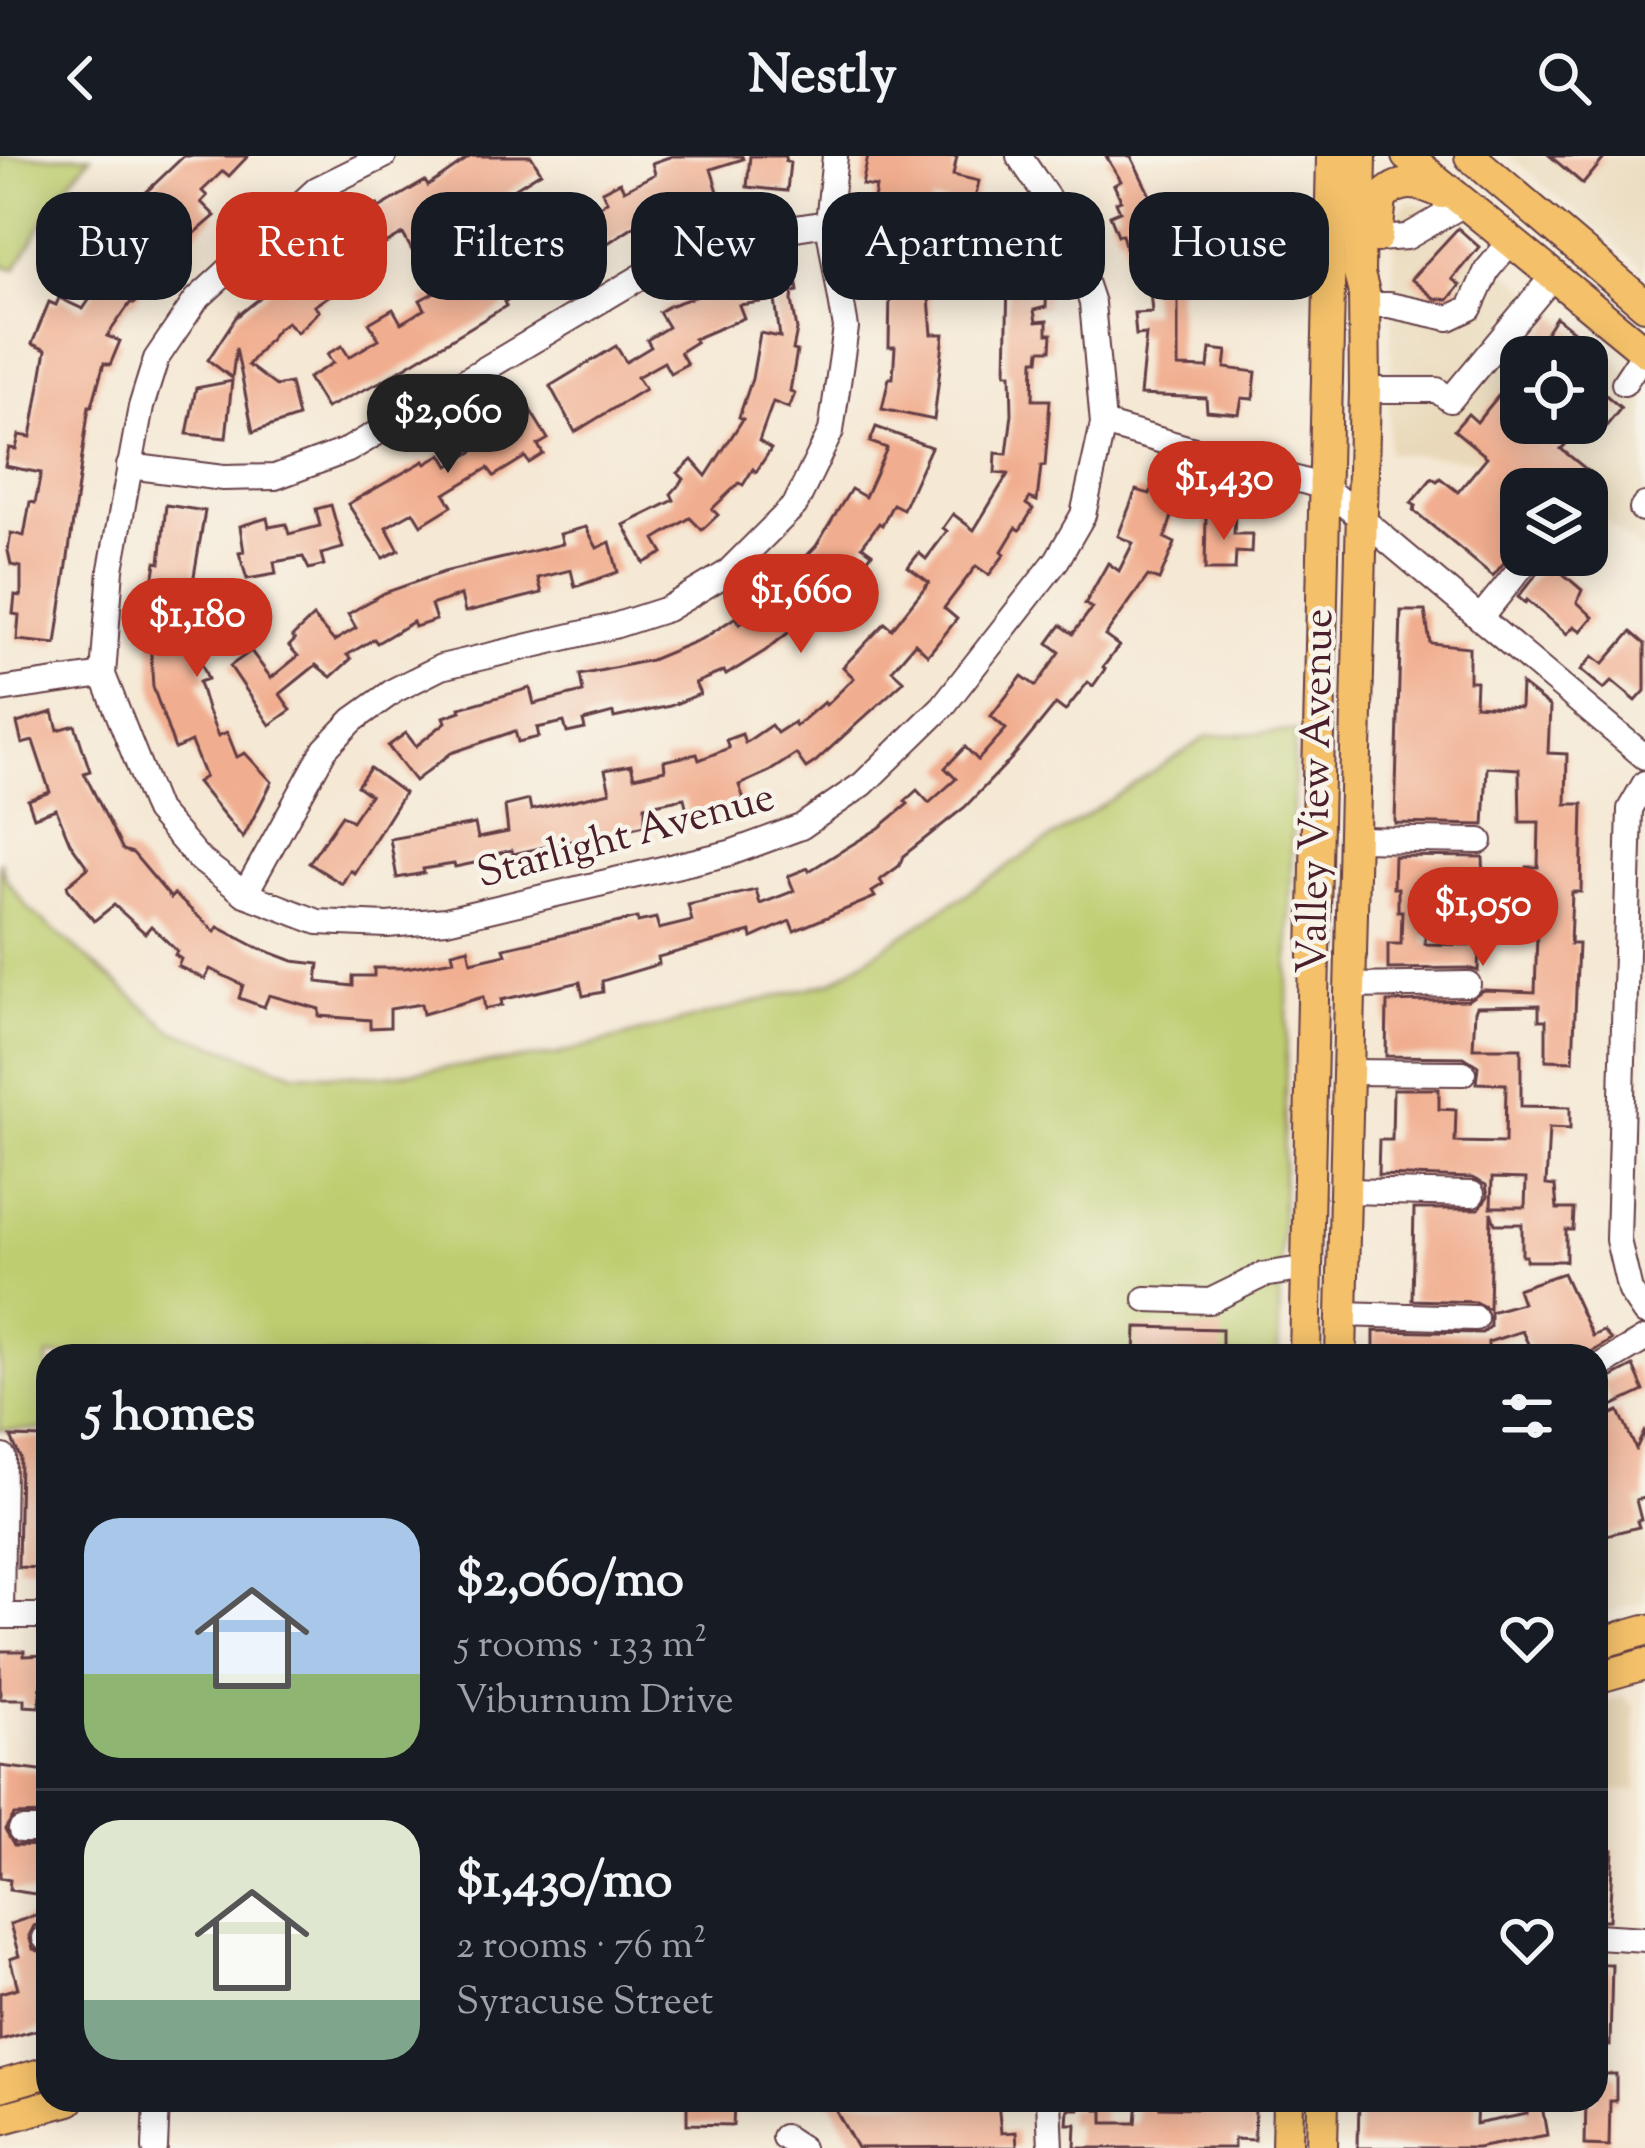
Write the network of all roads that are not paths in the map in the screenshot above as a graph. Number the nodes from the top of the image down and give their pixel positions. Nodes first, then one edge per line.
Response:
1 (384, 156) edge
2 (835, 156) edge
3 (1018, 156) edge
4 (1332, 156) edge
5 (1361, 156) edge
6 (1407, 156) edge
7 (1471, 156) edge
8 (831, 192) edge
9 (1463, 204) junction
10 (822, 225) edge
11 (1377, 239) junction
12 (1511, 241) junction
13 (1554, 275) junction
14 (1364, 299) junction
15 (841, 300) edge
16 (1645, 304) edge
17 (1645, 351) edge
18 (1624, 383) dead end
19 (1365, 390) junction
20 (1103, 424) junction
21 (129, 466) junction
22 (1324, 487) junction
23 (1361, 516) junction
24 (1515, 576) edge
25 (1481, 617) junction
26 (103, 675) junction
27 (0, 690) edge
28 (1645, 757) edge
29 (1645, 783) edge
30 (1354, 838) junction
31 (1480, 841) dead end
32 (245, 894) junction
33 (1468, 984) dead end
34 (1350, 986) junction
35 (1348, 1072) junction
36 (1463, 1073) dead end
37 (1345, 1191) junction
38 (1472, 1194) dead end
39 (1307, 1268) junction
40 (1146, 1299) dead end
41 (1645, 1313) edge
42 (1342, 1314) junction
43 (1475, 1318) dead end
44 (1645, 1339) edge
45 (1305, 1344) edge
46 (1341, 1344) edge
47 (1608, 1361) edge
48 (2, 1456) edge
49 (1, 1616) edge
50 (36, 1616) edge
51 (1645, 1630) edge
52 (1608, 1641) edge
53 (1645, 1664) edge
54 (1608, 1675) edge
55 (21, 1830) dead end
56 (36, 1830) edge
57 (1608, 1937) edge
58 (1645, 1940) edge
59 (36, 2076) edge
60 (0, 2086) edge
61 (36, 2109) edge
62 (156, 2112) edge
63 (1050, 2112) edge
64 (1288, 2112) edge
65 (1323, 2112) edge
66 (0, 2119) edge
67 (155, 2148) edge
68 (1051, 2148) edge
69 (1287, 2148) edge
70 (1322, 2148) edge

1 - 21 street
2 - 8 street
3 - 20 street, Starlight Avenue
4 - 22 main road, Valley View Avenue
5 - 14 main road, Valley View Avenue
6 - 9 main road
7 - 16 main road
9 - 11 street
9 - 11 main road
9 - 12 main road
10 - 21 street
11 - 14 main road
12 - 13 main road
12 - 14 street
13 - 17 main road
13 - 19 street
14 - 19 main road, Valley View Avenue
15 - 32 street
17 - 18 street
19 - 23 main road, Valley View Avenue
20 - 22 street
20 - 32 street, Starlight Avenue
21 - 26 street
22 - 23 street
22 - 39 main road, Valley View Avenue
23 - 25 street
23 - 30 main road, Valley View Avenue
24 - 25 street
25 - 28 street
26 - 27 street
26 - 32 street, Starlight Avenue
29 - 41 street
30 - 31 street
30 - 34 main road, Valley View Avenue
33 - 34 street
34 - 35 main road, Valley View Avenue
35 - 36 street
35 - 37 main road, Valley View Avenue
37 - 38 street
37 - 42 main road, Valley View Avenue
39 - 40 street
39 - 45 main road, Valley View Avenue
42 - 43 street
42 - 46 main road, Valley View Avenue
44 - 47 street
48 - 49 street
49 - 50 street
51 - 52 main road
53 - 54 main road
55 - 56 street
57 - 58 street
59 - 60 main road
61 - 66 main road
62 - 67 street
63 - 68 street
64 - 69 main road
65 - 70 main road

